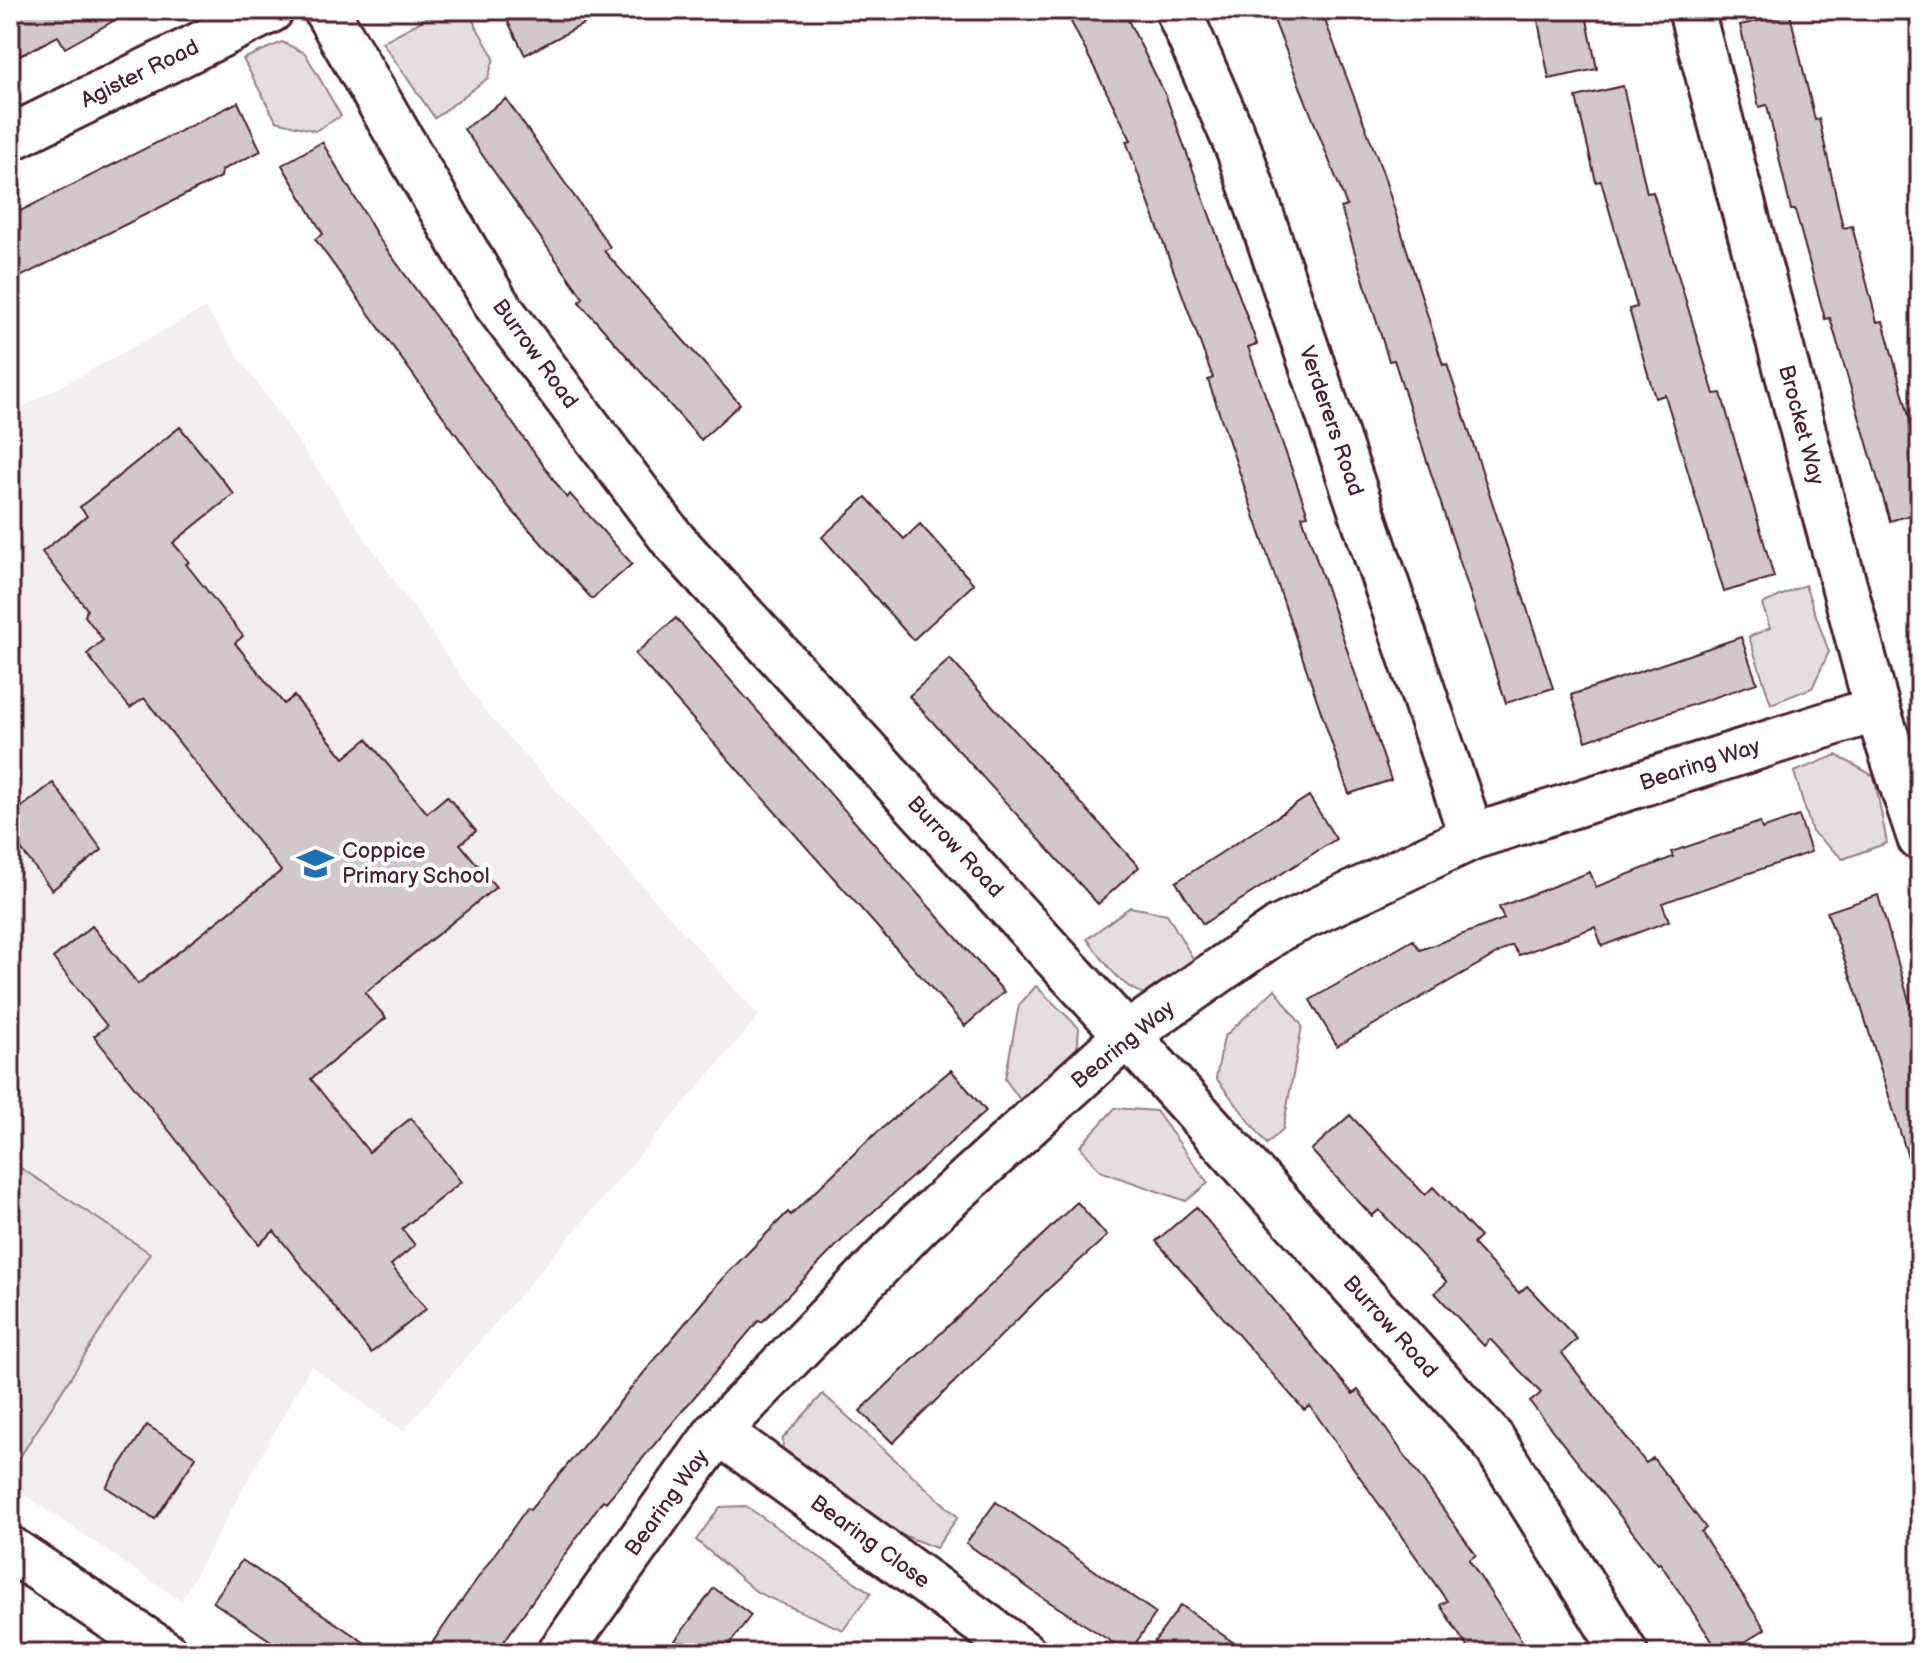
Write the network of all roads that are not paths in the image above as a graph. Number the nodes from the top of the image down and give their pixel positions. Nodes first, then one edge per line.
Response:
1 (271, 10) edge
2 (326, 10) edge
3 (1178, 10) edge
4 (1691, 10) edge
5 (10, 138) edge
6 (1877, 709) junction
7 (1472, 837) junction
8 (1920, 838) edge
9 (1127, 1035) junction
10 (718, 1431) junction
11 (10, 1549) edge
12 (165, 1653) edge
13 (560, 1653) edge
14 (1023, 1653) edge
15 (1625, 1653) edge

1 - 5 street, Agister Road
2 - 9 street, Burrow Road
3 - 7 street, Verderers Road
4 - 6 street, Brocket Way
6 - 7 street, Bearing Way
6 - 8 street, Brocket Way
7 - 9 street, Bearing Way
9 - 10 street, Bearing Way
9 - 15 street, Burrow Road
10 - 13 street, Bearing Way
10 - 14 street, Bearing Close
11 - 12 street

